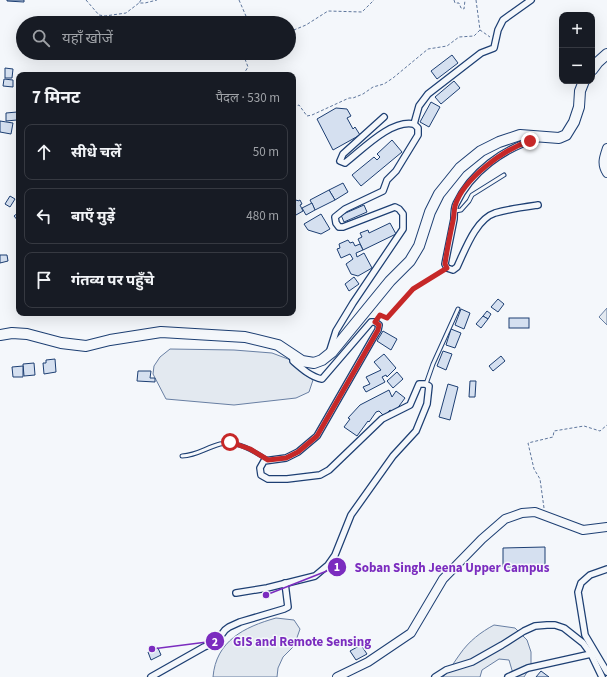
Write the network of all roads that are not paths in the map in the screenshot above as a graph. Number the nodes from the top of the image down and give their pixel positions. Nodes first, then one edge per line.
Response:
1 (531, 0) edge
2 (607, 54) edge
3 (595, 66) edge
4 (583, 84) edge
5 (384, 117) dead end
6 (414, 124) junction
7 (543, 137) junction
8 (607, 148) edge
9 (607, 173) edge
10 (504, 174) dead end
11 (538, 205) dead end
12 (455, 210) junction
13 (458, 309) dead end
14 (0, 335) edge
15 (329, 354) junction
16 (293, 356) junction
17 (426, 384) junction
18 (182, 456) dead end
19 (268, 460) junction
20 (607, 527) edge
21 (607, 569) edge
22 (285, 583) junction
23 (236, 593) dead end
24 (591, 654) junction
25 (607, 672) edge
26 (151, 677) edge
27 (337, 677) edge
28 (435, 677) edge
29 (508, 677) edge
30 (602, 677) edge

1 - 6 street
2 - 3 highway
4 - 7 highway
5 - 6 street
6 - 15 street
7 - 12 street
7 - 15 highway
8 - 9 main road
10 - 12 lane
11 - 12 street
13 - 17 lane
14 - 16 highway
15 - 16 highway
16 - 19 street
17 - 19 street
17 - 22 street
18 - 19 lane
20 - 27 main road
21 - 25 street
22 - 23 street
22 - 26 street
24 - 28 street
24 - 29 street
24 - 30 street

